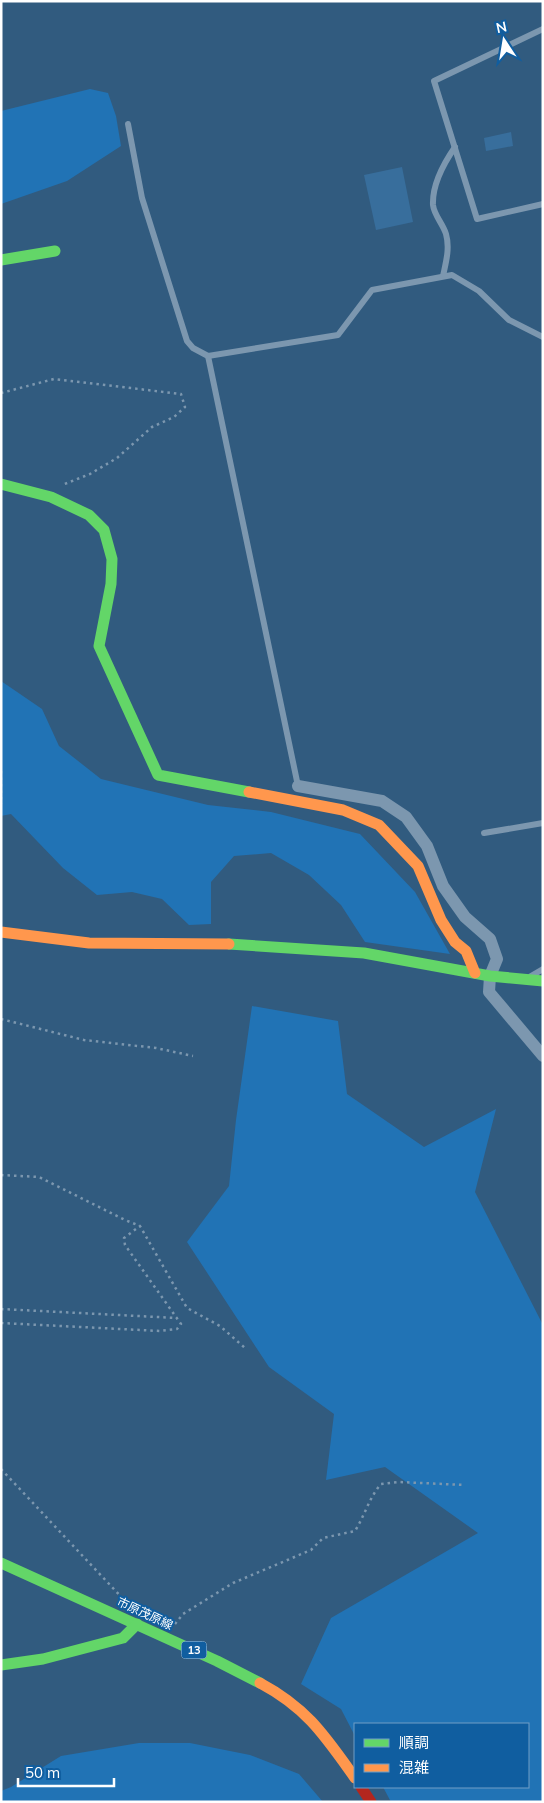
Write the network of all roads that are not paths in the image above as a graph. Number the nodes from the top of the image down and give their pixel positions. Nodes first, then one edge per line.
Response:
1 (543, 29) edge
2 (128, 124) dead end
3 (455, 146) junction
4 (543, 204) edge
5 (55, 251) dead end
6 (1, 260) edge
7 (443, 276) junction
8 (543, 337) edge
9 (208, 356) junction
10 (1, 484) edge
11 (298, 786) joint
12 (543, 823) edge
13 (484, 833) dead end
14 (1, 932) edge
15 (543, 969) edge
16 (475, 973) junction
17 (490, 976) junction
18 (526, 979) junction
19 (543, 981) edge
20 (543, 1056) edge
21 (1, 1563) edge
22 (133, 1622) junction
23 (1, 1665) edge
24 (354, 1777) edge
25 (362, 1788) edge
26 (371, 1802) edge

1 - 3 lane
2 - 9 lane
3 - 4 lane
3 - 7 lane
5 - 6 street
7 - 8 lane
7 - 9 lane
9 - 11 lane
10 - 16 street
11 - 17 street
12 - 13 lane
14 - 16 street
15 - 18 lane
16 - 17 street
17 - 18 street
17 - 20 street
18 - 19 street
21 - 22 street, 市原茂原線 / 13
22 - 23 street
22 - 24 street, 市原茂原線 / 13
25 - 26 street

